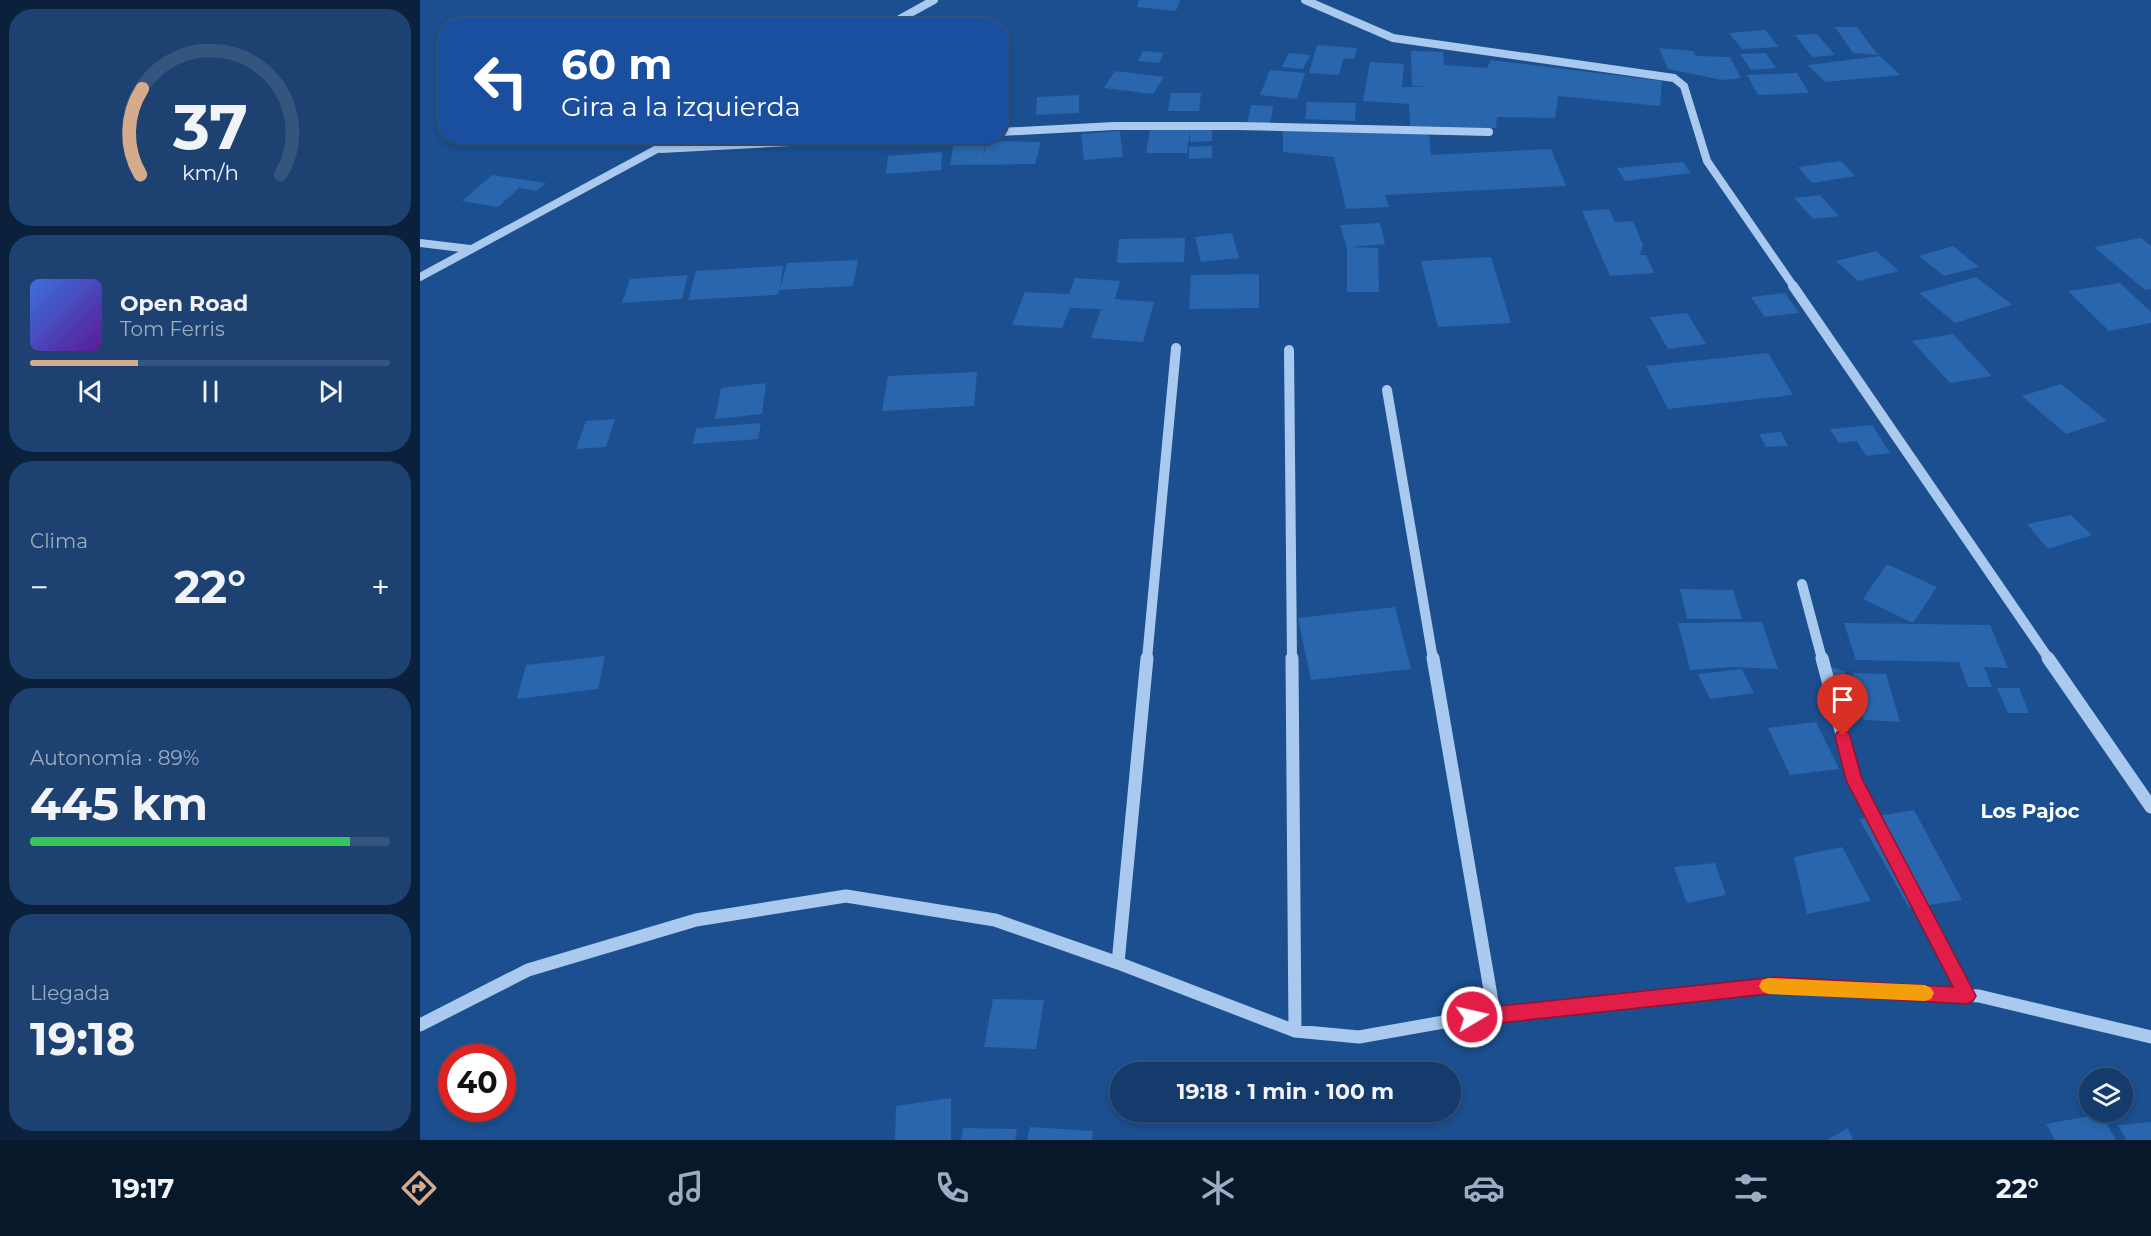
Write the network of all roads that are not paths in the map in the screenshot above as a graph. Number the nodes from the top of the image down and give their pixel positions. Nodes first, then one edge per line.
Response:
1 (934, 0) edge
2 (1305, 0) edge
3 (901, 18) edge
4 (1008, 132) edge
5 (1489, 132) dead end
6 (667, 144) edge
7 (752, 144) edge
8 (658, 149) junction
9 (420, 243) edge
10 (470, 249) junction
11 (420, 277) edge
12 (1176, 348) dead end
13 (1289, 350) dead end
14 (1388, 390) dead end
15 (1802, 584) dead end
16 (2151, 807) edge
17 (1118, 963) junction
18 (1967, 996) junction
19 (1494, 1013) junction
20 (420, 1025) edge
21 (1294, 1031) junction
22 (2151, 1037) edge

1 - 3 street
2 - 16 street
4 - 5 street
6 - 8 street
7 - 8 street
8 - 10 street
9 - 10 street
10 - 11 street
12 - 17 street
13 - 21 street
14 - 19 street
15 - 18 street
17 - 20 street
17 - 21 street
18 - 19 street
18 - 22 street
19 - 21 street

